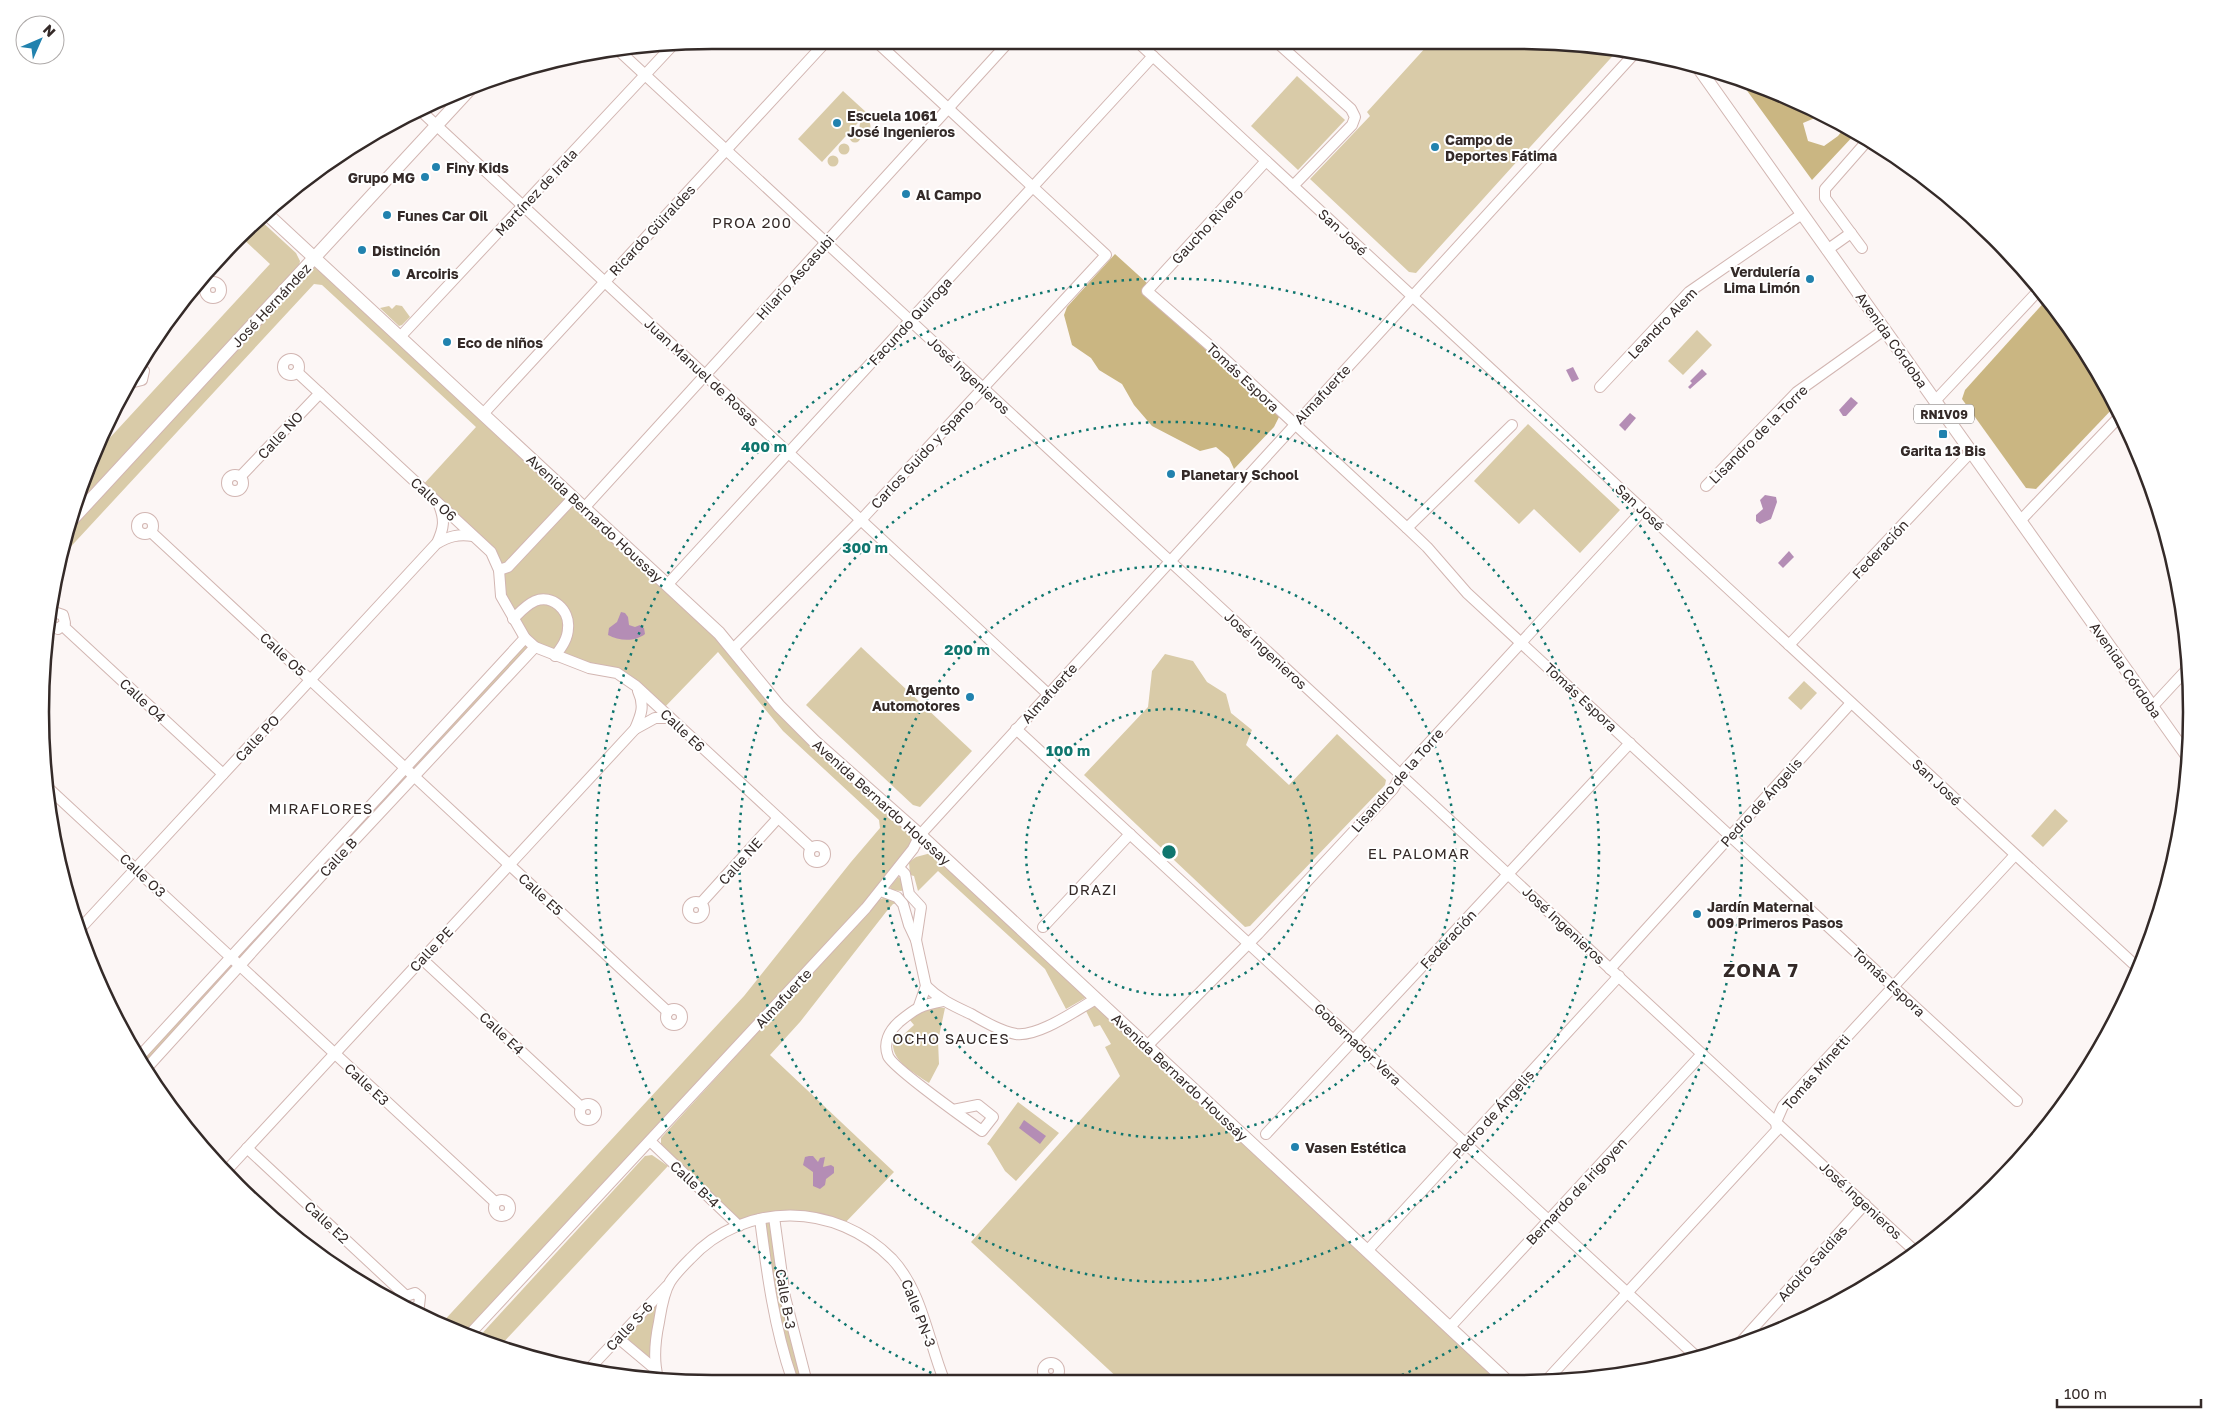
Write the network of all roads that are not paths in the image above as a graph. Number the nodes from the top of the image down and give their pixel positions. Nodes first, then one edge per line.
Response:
1 (819, 49) edge
2 (884, 49) edge
3 (1002, 49) edge
4 (1145, 49) edge
5 (1284, 49) edge
6 (668, 50) edge
7 (623, 54) edge
8 (1153, 56) junction
9 (1630, 58) edge
10 (645, 75) junction
11 (1703, 75) edge
12 (463, 97) edge
13 (948, 108) junction
14 (425, 114) edge
15 (437, 126) junction
16 (1863, 145) edge
17 (726, 150) junction
18 (1266, 162) junction
19 (1293, 186) junction
20 (1033, 187) junction
21 (523, 206) junction
22 (1802, 214) junction
23 (271, 217) edge
24 (1851, 233) junction
25 (826, 242) junction
26 (1862, 248) dead end
27 (1827, 250) junction
28 (315, 258) junction
29 (604, 282) junction
30 (1147, 291) joint
31 (2035, 294) edge
32 (1412, 296) junction
33 (910, 320) junction
34 (1884, 330) junction
35 (400, 338) junction
36 (144, 371) edge
37 (297, 372) dead end
38 (705, 375) junction
39 (137, 382) edge
40 (983, 388) junction
41 (1600, 388) dead end
42 (320, 393) junction
43 (1935, 401) junction
44 (483, 414) junction
45 (2116, 421) edge
46 (1294, 424) junction
47 (1512, 425) dead end
48 (1971, 452) junction
49 (788, 453) junction
50 (240, 477) dead end
51 (1706, 486) dead end
52 (573, 498) junction
53 (438, 503) junction
54 (584, 508) junction
55 (1643, 510) junction
56 (80, 511) edge
57 (861, 520) junction
58 (2020, 521) junction
59 (1407, 528) junction
60 (151, 532) dead end
61 (473, 536) junction
62 (436, 544) junction
63 (1170, 561) junction
64 (499, 570) junction
65 (667, 585) junction
66 (56, 612) edge
67 (513, 619) junction
68 (64, 626) junction
69 (54, 627) edge
70 (524, 638) junction
71 (1521, 642) junction
72 (1789, 645) junction
73 (535, 647) junction
74 (734, 649) junction
75 (555, 656) junction
76 (2182, 674) edge
77 (311, 680) junction
78 (636, 686) junction
79 (1048, 694) junction
80 (1851, 703) junction
81 (2152, 707) junction
82 (670, 718) junction
83 (635, 728) junction
84 (1016, 729) junction
85 (1630, 743) junction
86 (2182, 749) edge
87 (405, 768) junction
88 (223, 774) junction
89 (1401, 775) junction
90 (414, 776) junction
91 (53, 793) edge
92 (778, 818) junction
93 (1130, 834) junction
94 (920, 835) junction
95 (1731, 836) junction
96 (811, 848) dead end
97 (2015, 855) junction
98 (509, 864) junction
99 (899, 868) junction
100 (136, 869) junction
101 (1508, 874) junction
102 (881, 891) junction
103 (910, 894) junction
104 (897, 896) junction
105 (701, 903) dead end
106 (84, 925) edge
107 (1043, 927) dead end
108 (916, 940) junction
109 (1248, 943) junction
110 (230, 956) junction
111 (422, 959) junction
112 (2134, 964) edge
113 (239, 965) junction
114 (1610, 968) junction
115 (1619, 976) junction
116 (926, 986) junction
117 (1894, 987) junction
118 (1096, 999) junction
119 (943, 1001) junction
120 (919, 1006) junction
121 (668, 1012) dead end
122 (1354, 1040) junction
123 (1147, 1046) junction
124 (143, 1052) edge
125 (335, 1053) junction
126 (1702, 1054) junction
127 (151, 1064) edge
128 (2017, 1101) dead end
129 (581, 1107) dead end
130 (953, 1110) dead end
131 (1776, 1122) junction
132 (1266, 1134) dead end
133 (650, 1141) junction
134 (1466, 1144) junction
135 (247, 1148) junction
136 (230, 1167) edge
137 (495, 1202) dead end
138 (1865, 1204) junction
139 (774, 1217) junction
140 (756, 1220) junction
141 (1549, 1220) junction
142 (740, 1226) junction
143 (1911, 1247) edge
144 (1367, 1251) junction
145 (670, 1283) junction
146 (1628, 1293) junction
147 (406, 1296) junction
148 (405, 1299) edge
149 (418, 1306) edge
150 (1450, 1328) junction
151 (473, 1331) edge
152 (1747, 1335) edge
153 (618, 1338) junction
154 (1692, 1353) edge
155 (799, 1359) junction
156 (786, 1362) junction
157 (593, 1365) edge
158 (655, 1373) edge
159 (656, 1373) edge
160 (1552, 1374) edge
161 (791, 1375) edge
162 (805, 1375) edge
163 (942, 1375) edge
164 (1500, 1375) edge

1 - 17 street, Ricardo Güiraldes
2 - 13 street
3 - 13 street, Hilario Ascasubi
4 - 8 street, San José
5 - 19 street
6 - 10 street, Martínez de Irala
7 - 10 street, José Ingenieros
8 - 18 street, San José
8 - 20 street, Facundo Quiroga
9 - 32 street, Almafuerte
10 - 17 street, José Ingenieros
10 - 21 street, Martínez de Irala
11 - 22 main road, Avenida Córdoba / RN1V09
12 - 15 main road, José Hernández
13 - 20 street
13 - 25 street, Hilario Ascasubi
14 - 15 street, Juan Manuel de Rosas
15 - 21 street, Juan Manuel de Rosas
15 - 28 main road, José Hernández
16 - 24 street
17 - 25 street, José Ingenieros
17 - 29 street, Ricardo Güiraldes
18 - 19 street, San José
18 - 30 street, Gaucho Rivero
19 - 32 street, San José
20 - 33 street, Facundo Quiroga
20 - 40 street, Carlos Guido y Spano
21 - 29 street, Juan Manuel de Rosas
21 - 35 street, Martínez de Irala
22 - 27 main road, Avenida Córdoba / RN1V09
22 - 41 street, Leandro Alem
23 - 28 main road, Avenida Bernardo Houssay
24 - 26 street
24 - 27 street
25 - 33 street, José Ingenieros
25 - 38 street, Hilario Ascasubi
27 - 34 main road, Avenida Córdoba / RN1V09
28 - 35 main road, Avenida Bernardo Houssay
28 - 56 main road, José Hernández
29 - 38 street, Juan Manuel de Rosas
29 - 44 street, Ricardo Güiraldes
30 - 46 street, Tomás Espora
31 - 43 street
32 - 46 street, Almafuerte
32 - 55 street, San José
33 - 40 street, José Ingenieros
33 - 49 street, Facundo Quiroga
34 - 43 main road, Avenida Córdoba / RN1V09
34 - 51 street, Lisandro de la Torre
35 - 44 main road, Avenida Bernardo Houssay
36 - 39 street
37 - 42 street, Calle O6
38 - 49 street, Juan Manuel de Rosas
38 - 54 street, Hilario Ascasubi
40 - 57 street, Carlos Guido y Spano
40 - 63 street, José Ingenieros
42 - 50 street, Calle NO
42 - 53 street, Calle O6
43 - 48 main road, Avenida Córdoba / RN1V09
44 - 52 main road, Avenida Bernardo Houssay
45 - 58 street
46 - 59 street, Tomás Espora
46 - 63 street, Almafuerte
47 - 59 street
48 - 58 main road, Avenida Córdoba / RN1V09
48 - 72 street, Federación
49 - 57 street, Juan Manuel de Rosas
49 - 65 street, Facundo Quiroga
52 - 54 main road, Avenida Bernardo Houssay
52 - 64 street
53 - 61 street, Calle O6
53 - 62 street, Calle PO
54 - 65 main road, Avenida Bernardo Houssay
55 - 71 street, Lisandro de la Torre
55 - 72 street, San José
57 - 74 street, Carlos Guido y Spano
57 - 79 street, Juan Manuel de Rosas
58 - 81 main road, Avenida Córdoba / RN1V09
59 - 71 street, Tomás Espora
60 - 77 street, Calle O5
61 - 62 street, Calle PO
61 - 64 street, Calle O6
62 - 77 street, Calle PO
63 - 79 street, Almafuerte
63 - 89 street, José Ingenieros
64 - 67 street, Calle O6
65 - 74 main road, Avenida Bernardo Houssay
66 - 68 street, Calle O4
67 - 70 street, Calle O6
67 - 75 street
68 - 69 street
68 - 88 street, Calle O4
70 - 73 street, Calle O6
70 - 87 street, Calle B
71 - 85 street, Tomás Espora
71 - 89 street, Lisandro de la Torre
72 - 80 street, San José
73 - 75 street, Calle E6
73 - 90 street, Calle B
74 - 94 main road, Avenida Bernardo Houssay
75 - 78 street, Calle E6
76 - 81 street
77 - 87 street, Calle O5
77 - 88 street, Calle PO
78 - 82 street, Calle E6
78 - 83 street, Calle PE
79 - 84 street, Almafuerte
80 - 95 street, Pedro de Ángelis
80 - 97 street, San José
81 - 86 main road, Avenida Córdoba / RN1V09
82 - 83 street, Calle PE
82 - 92 street, Calle E6
83 - 98 street, Calle PE
84 - 93 street, Gobernador Vera
84 - 94 street, Almafuerte
85 - 95 street, Tomás Espora
85 - 101 street, Federación
87 - 90 street, Calle O5
87 - 110 street, Calle B
88 - 100 street, Calle PO
89 - 101 street, José Ingenieros
89 - 109 street, Lisandro de la Torre
90 - 98 street, Calle E5
90 - 113 street, Calle B
91 - 100 street, Calle O3
92 - 96 street, Calle E6
92 - 105 street, Calle NE
93 - 107 street
93 - 109 street, Gobernador Vera
94 - 99 street, Almafuerte
94 - 118 main road, Avenida Bernardo Houssay
95 - 114 street, Pedro de Ángelis
95 - 117 street, Tomás Espora
97 - 112 street, San José
97 - 117 street, Tomás Minetti
98 - 111 street, Calle PE
98 - 121 street, Calle E5
99 - 102 street, Almafuerte
99 - 103 street
100 - 106 street, Calle PO
100 - 110 street, Calle O3
101 - 114 street, José Ingenieros
101 - 122 street, Federación
102 - 104 street
102 - 133 street, Almafuerte
103 - 104 street
103 - 108 street
104 - 108 street
108 - 116 street
109 - 122 street, Gobernador Vera
109 - 123 street, Lisandro de la Torre
110 - 113 street, Calle O3
110 - 124 street, Calle B
111 - 125 street, Calle PE
111 - 129 street, Calle E4
113 - 125 street, Calle E3
113 - 127 street, Calle B
114 - 115 street, José Ingenieros
115 - 126 street, José Ingenieros
115 - 134 street, Pedro de Ángelis
116 - 119 street
116 - 120 street
117 - 128 street, Tomás Espora
117 - 131 street, Tomás Minetti
118 - 119 street
118 - 123 main road, Avenida Bernardo Houssay
119 - 120 street
120 - 130 street
122 - 132 street, Federación
122 - 134 street, Gobernador Vera
123 - 144 main road, Avenida Bernardo Houssay
125 - 135 street, Calle PE
125 - 137 street, Calle E3
126 - 131 street, José Ingenieros
126 - 141 street, Bernardo de Irigoyen
131 - 138 street, José Ingenieros
131 - 146 street, Tomás Minetti
133 - 142 street, Calle B-4
133 - 151 street, Almafuerte
134 - 141 street, Gobernador Vera
134 - 144 street, Pedro de Ángelis
135 - 136 street, Calle PE
135 - 147 street, Calle E2
138 - 143 street, José Ingenieros
138 - 152 street, Adolfo Saldias
139 - 140 street, Calle PN-3
139 - 155 street, Calle B-3
139 - 163 street, Calle PN-3
140 - 142 street, Calle PN-3
140 - 156 street, Calle B-3
141 - 146 street, Gobernador Vera
141 - 150 street, Bernardo de Irigoyen
142 - 145 street, Calle S-6
144 - 150 main road, Avenida Bernardo Houssay
145 - 153 street, Calle S-6
145 - 159 street
146 - 154 street, Gobernador Vera
146 - 160 street, Tomás Minetti
147 - 148 street, Calle E2
147 - 149 street, Calle E2
150 - 164 main road, Avenida Bernardo Houssay
153 - 157 street, Calle S-6
153 - 158 street
155 - 156 street
155 - 162 street, Calle B-3
156 - 161 street, Calle B-3

